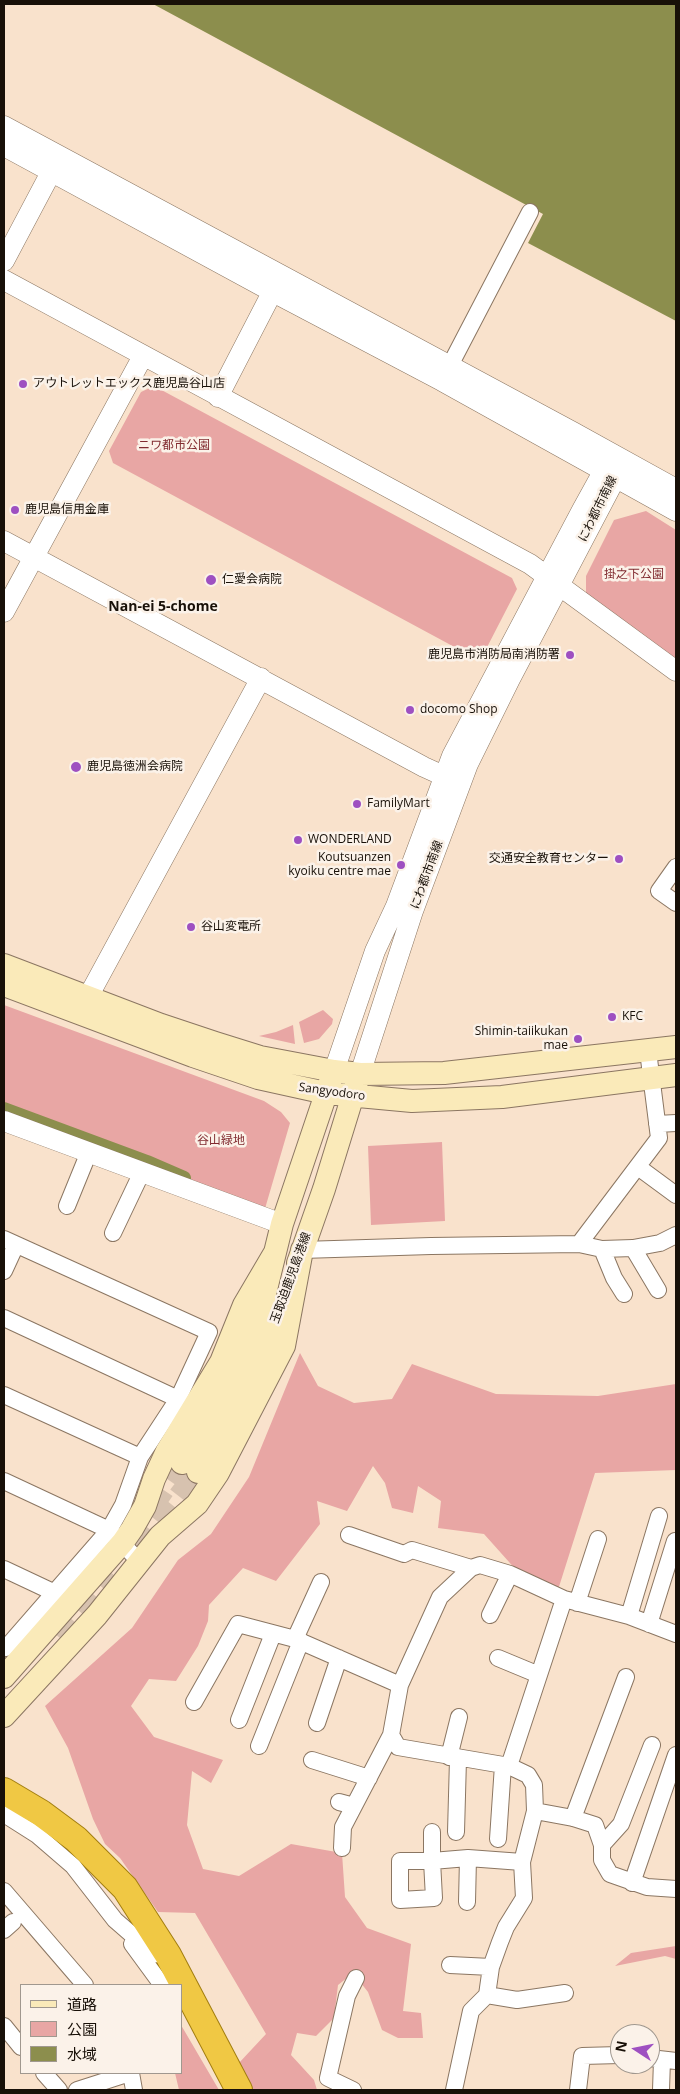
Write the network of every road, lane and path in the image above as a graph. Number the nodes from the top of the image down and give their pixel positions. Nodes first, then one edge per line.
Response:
1 (4, 126) edge
2 (4, 146) edge
3 (55, 164) junction
4 (530, 212) dead end
5 (4, 261) edge
6 (4, 280) edge
7 (277, 284) junction
8 (142, 356) junction
9 (446, 373) junction
10 (218, 397) junction
11 (613, 468) junction
12 (676, 489) edge
13 (676, 511) edge
14 (4, 540) edge
15 (34, 557) junction
16 (552, 581) junction
17 (4, 612) edge
18 (676, 671) edge
19 (261, 678) junction
20 (453, 780) junction
21 (676, 867) edge
22 (676, 903) edge
23 (4, 965) edge
24 (4, 985) edge
25 (88, 997) junction
26 (676, 1048) edge
27 (648, 1050) junction
28 (334, 1070) junction
29 (360, 1074) junction
30 (676, 1075) edge
31 (652, 1078) junction
32 (326, 1093) junction
33 (352, 1096) junction
34 (4, 1121) edge
35 (676, 1123) edge
36 (658, 1124) junction
37 (89, 1152) junction
38 (638, 1167) junction
39 (142, 1172) junction
40 (676, 1195) edge
41 (67, 1206) dead end
42 (282, 1224) junction
43 (113, 1233) dead end
44 (676, 1235) edge
45 (10, 1242) edge
46 (579, 1244) junction
47 (634, 1248) junction
48 (602, 1249) junction
49 (302, 1250) junction
50 (274, 1254) junction
51 (4, 1271) edge
52 (658, 1290) dead end
53 (624, 1294) dead end
54 (4, 1318) edge
55 (4, 1395) edge
56 (178, 1399) junction
57 (140, 1457) junction
58 (4, 1481) edge
59 (659, 1516) dead end
60 (349, 1535) dead end
61 (116, 1536) junction
62 (598, 1539) dead end
63 (675, 1540) edge
64 (139, 1561) junction
65 (471, 1568) junction
66 (4, 1569) edge
67 (510, 1574) junction
68 (321, 1582) dead end
69 (55, 1593) junction
70 (571, 1601) junction
71 (490, 1615) dead end
72 (629, 1616) junction
73 (649, 1624) junction
74 (676, 1632) edge
75 (273, 1634) junction
76 (298, 1640) junction
77 (10, 1651) edge
78 (339, 1658) junction
79 (498, 1658) dead end
80 (539, 1675) junction
81 (4, 1677) edge
82 (626, 1677) dead end
83 (400, 1684) junction
84 (194, 1702) dead end
85 (4, 1716) edge
86 (459, 1717) dead end
87 (238, 1720) dead end
88 (317, 1723) dead end
89 (391, 1735) junction
90 (652, 1745) dead end
91 (259, 1746) dead end
92 (676, 1755) edge
93 (453, 1758) junction
94 (312, 1760) dead end
95 (506, 1766) junction
96 (369, 1778) junction
97 (4, 1791) edge
98 (535, 1811) junction
99 (4, 1814) edge
100 (573, 1818) junction
101 (432, 1832) dead end
102 (456, 1832) dead end
103 (498, 1839) dead end
104 (602, 1845) junction
105 (342, 1848) dead end
106 (468, 1858) junction
107 (522, 1862) junction
108 (632, 1883) junction
109 (676, 1889) edge
110 (4, 1891) edge
111 (467, 1902) dead end
112 (115, 1920) junction
113 (168, 1955) junction
114 (450, 1965) dead end
115 (491, 1967) junction
116 (356, 1978) dead end
117 (84, 1984) edge
118 (161, 1984) edge
119 (565, 1993) dead end
120 (487, 1995) junction
121 (4, 2026) edge
122 (20, 2046) edge
123 (610, 2055) edge
124 (663, 2060) edge
125 (45, 2074) edge
126 (127, 2074) edge
127 (130, 2074) edge
128 (58, 2090) edge
129 (77, 2090) edge
130 (134, 2090) edge
131 (239, 2090) edge
132 (353, 2090) edge
133 (454, 2090) edge
134 (578, 2090) edge
135 (661, 2090) edge

1 - 3 street
2 - 3 street
3 - 5 street
3 - 7 street
4 - 9 street
6 - 8 street
7 - 9 street
7 - 10 street
8 - 10 street
8 - 15 street
9 - 11 street
10 - 16 street
11 - 12 street
11 - 13 street
11 - 16 street, にわ都市南線
14 - 15 street
15 - 17 street
15 - 19 street
16 - 18 street
16 - 20 street, にわ都市南線
19 - 20 street
19 - 25 street
20 - 28 street, にわ都市南線
20 - 29 street, にわ都市南線
21 - 22 street
23 - 25 main road, Sangyodoro
24 - 32 main road, Sangyodoro
25 - 28 main road, Sangyodoro
26 - 27 main road, Sangyodoro
27 - 29 main road, Sangyodoro
27 - 31 street
28 - 29 main road, Sangyodoro
28 - 32 main road, 玉取迫鹿児島港線
29 - 33 main road, 玉取迫鹿児島港線
30 - 31 main road, Sangyodoro
31 - 33 main road, Sangyodoro
31 - 36 street
32 - 33 main road, Sangyodoro
32 - 42 main road, 玉取迫鹿児島港線
33 - 49 main road, 玉取迫鹿児島港線
34 - 37 street
35 - 36 street
36 - 38 street
37 - 39 street
37 - 41 street
38 - 40 street
38 - 46 street
39 - 42 street
39 - 43 street
42 - 50 main road, 玉取迫鹿児島港線
44 - 47 street
45 - 51 street
45 - 56 street
46 - 48 street
46 - 49 street
47 - 48 street
47 - 52 street
48 - 53 street
49 - 50 main road, 玉取迫鹿児島港線
49 - 64 main road
50 - 61 main road
54 - 56 street
55 - 57 street
56 - 57 street
57 - 61 street
58 - 61 street
59 - 72 street
60 - 65 street
61 - 64 street
61 - 69 street
61 - 77 main road
62 - 70 street
63 - 73 street
64 - 85 main road
65 - 67 street
65 - 83 street
66 - 69 street
67 - 70 street
67 - 71 street
68 - 76 street
69 - 77 street
70 - 72 street
70 - 80 street
72 - 73 street
73 - 74 street
75 - 76 street
75 - 84 street
75 - 87 street
76 - 78 street
76 - 91 street
77 - 81 main road
78 - 83 street
78 - 88 street
79 - 80 street
80 - 95 street
82 - 100 street
83 - 89 street
86 - 93 street
89 - 93 street
89 - 96 street
90 - 104 street
92 - 108 street
93 - 95 street
93 - 102 street
94 - 96 street
95 - 98 street
95 - 103 street
96 - 105 street
97 - 113 highway
98 - 100 street
98 - 107 street
99 - 112 street
100 - 104 street
101 - 106 street
104 - 108 street
106 - 107 street
106 - 111 street
107 - 115 street
108 - 109 street
110 - 117 street
112 - 113 street
112 - 118 street
113 - 131 highway
114 - 115 street
115 - 120 street
116 - 132 street
119 - 120 street
120 - 133 street
121 - 122 street
123 - 134 street
124 - 135 street
125 - 128 street
126 - 129 street
127 - 130 street

